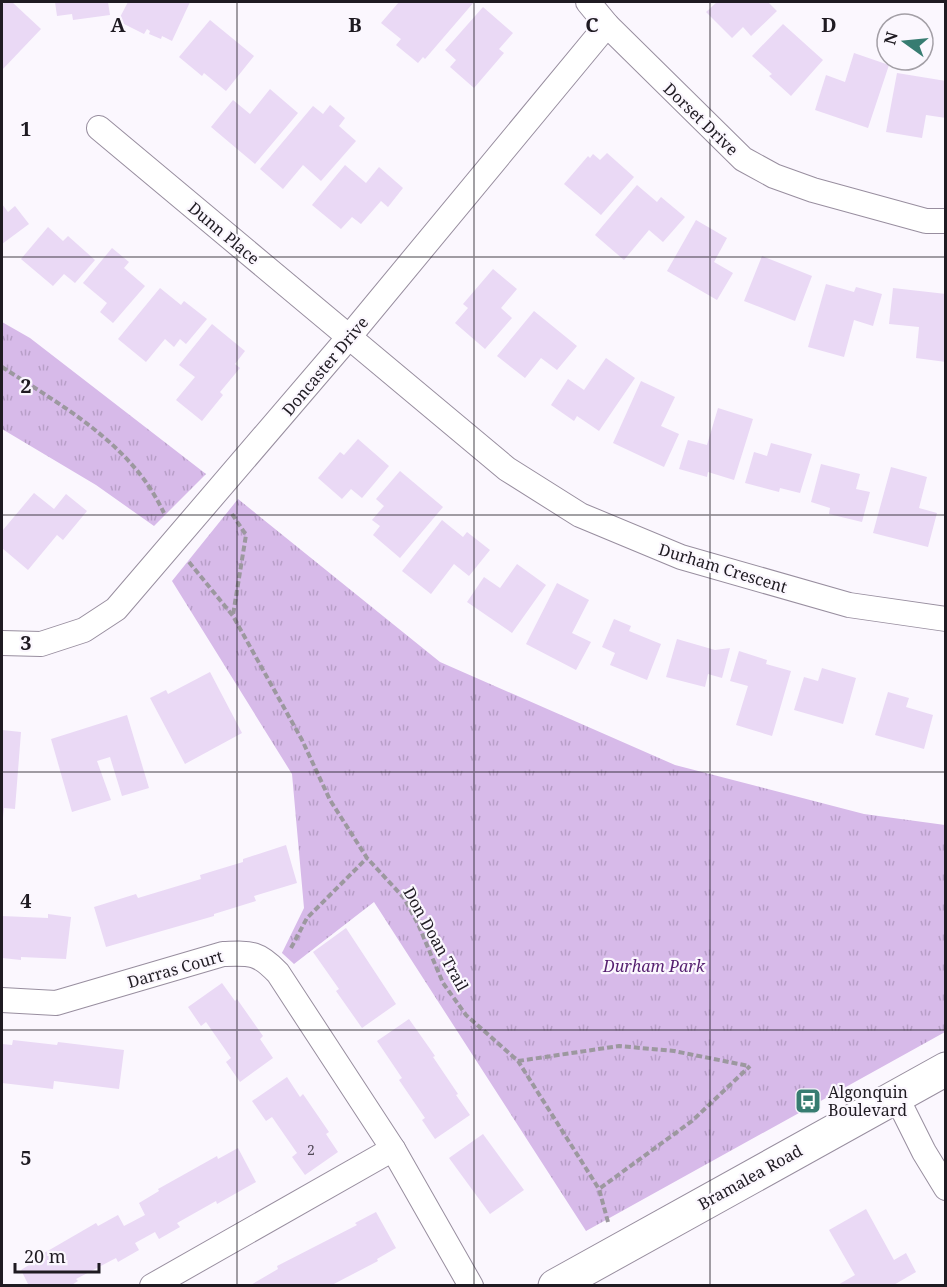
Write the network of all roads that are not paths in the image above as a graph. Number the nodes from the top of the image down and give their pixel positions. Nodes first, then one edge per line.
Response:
1 (588, 2) edge
2 (607, 25) junction
3 (99, 128) dead end
4 (945, 221) edge
5 (349, 337) junction
6 (945, 619) edge
7 (2, 643) edge
8 (2, 1000) edge
9 (945, 1069) edge
10 (896, 1096) junction
11 (393, 1149) junction
12 (945, 1188) edge
13 (152, 1286) edge
14 (471, 1286) edge
15 (555, 1286) edge

1 - 2 street, Dorset Drive
2 - 4 street, Dorset Drive
2 - 5 street, Doncaster Drive
3 - 5 street, Dunn Place
5 - 6 street, Durham Crescent
5 - 7 street, Doncaster Drive
8 - 11 street, Darras Court
9 - 10 main road, Bramalea Road
10 - 12 street
10 - 15 main road, Bramalea Road
11 - 13 street
11 - 14 street, Darras Court

